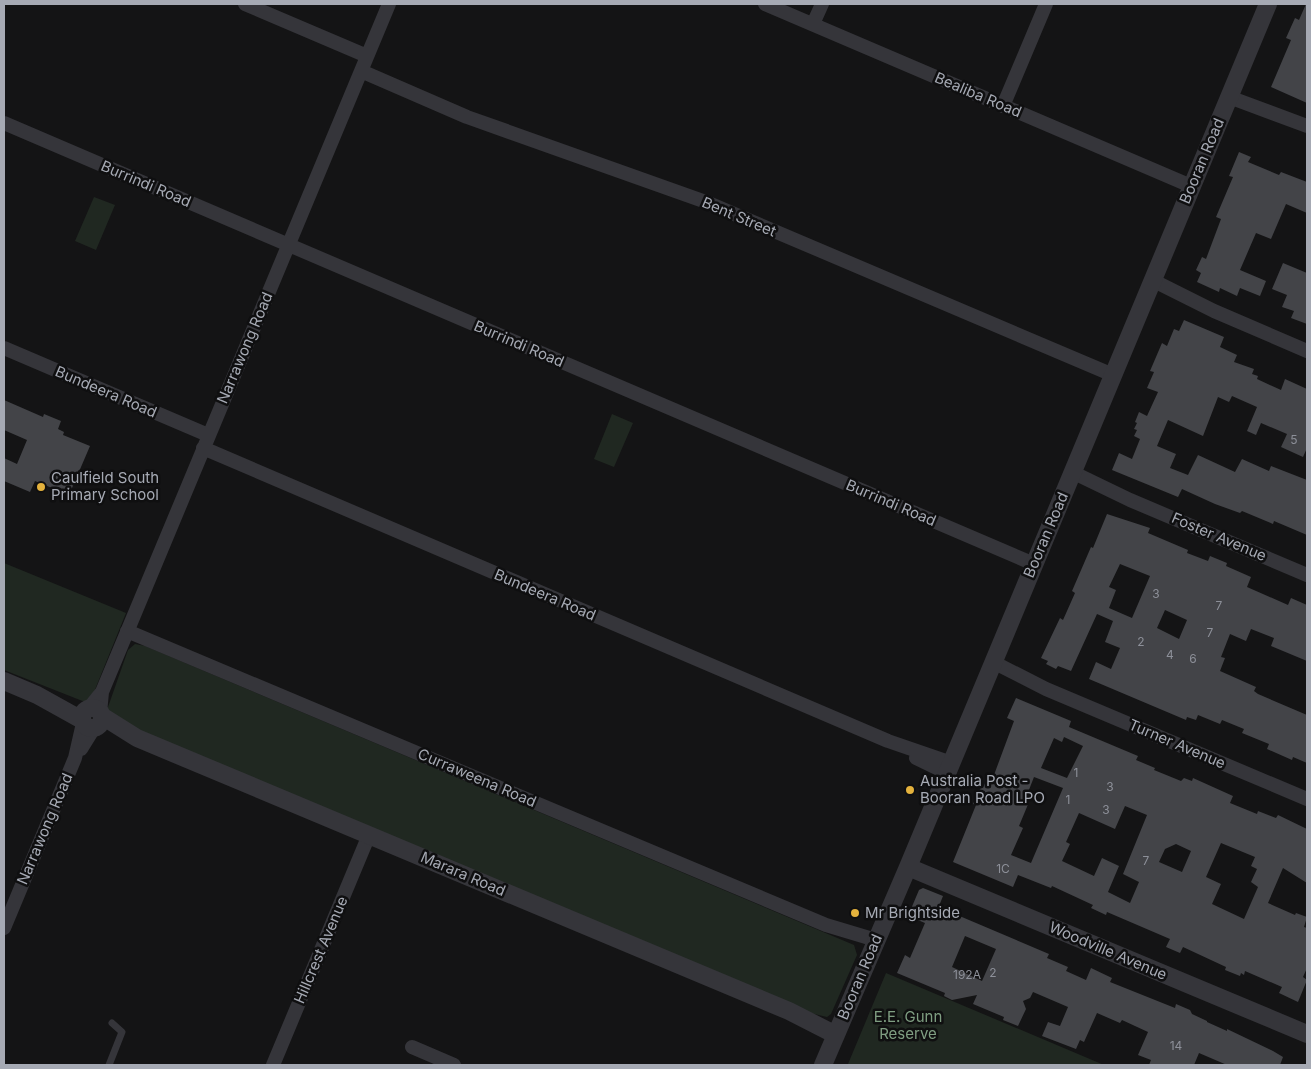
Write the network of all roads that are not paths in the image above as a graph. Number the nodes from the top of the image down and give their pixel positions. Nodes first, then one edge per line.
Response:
1 (245, 4) edge
2 (389, 4) edge
3 (765, 4) edge
4 (822, 4) edge
5 (1046, 4) edge
6 (1268, 4) edge
7 (813, 24) junction
8 (367, 56) junction
9 (361, 71) junction
10 (1230, 93) junction
11 (1003, 106) junction
12 (4, 123) edge
13 (1307, 126) edge
14 (1191, 186) junction
15 (289, 245) junction
16 (1150, 284) junction
17 (4, 348) edge
18 (1307, 351) edge
19 (1113, 375) junction
20 (208, 435) junction
21 (203, 448) junction
22 (1071, 476) junction
23 (1034, 564) junction
24 (1307, 575) edge
25 (128, 631) junction
26 (991, 666) junction
27 (4, 681) edge
28 (92, 718) junction
29 (949, 768) junction
30 (1307, 799) edge
31 (369, 835) junction
32 (908, 867) junction
33 (5, 921) edge
34 (874, 945) junction
35 (112, 1023) dead end
36 (837, 1031) junction
37 (1307, 1034) edge
38 (412, 1047) dead end
39 (110, 1065) edge
40 (272, 1065) edge
41 (454, 1065) edge
42 (825, 1065) edge

1 - 8 street
2 - 8 street, Narrawong Road
3 - 7 street, Bealiba Road
4 - 7 street
5 - 11 street
6 - 10 street, Booran Road
7 - 11 street, Bealiba Road
8 - 9 street, Narrawong Road
9 - 15 street, Narrawong Road
9 - 19 street, Bent Street
10 - 13 street
10 - 14 street, Booran Road
11 - 14 street, Bealiba Road
12 - 15 street, Burrindi Road
14 - 16 street, Booran Road
15 - 20 street, Narrawong Road
15 - 23 street, Burrindi Road
16 - 18 street
16 - 19 street, Booran Road
17 - 20 street, Bundeera Road
19 - 22 street, Booran Road
20 - 21 street, Narrawong Road
21 - 25 street, Narrawong Road
21 - 29 street, Bundeera Road
22 - 23 street, Booran Road
22 - 24 street, Foster Avenue
23 - 26 street, Booran Road
25 - 28 street, Narrawong Road
25 - 34 street, Curraweena Road
26 - 29 street, Booran Road
26 - 30 street, Turner Avenue
27 - 28 street, Marara Road
28 - 31 street, Marara Road
28 - 33 street, Narrawong Road
29 - 32 street, Booran Road
31 - 36 street, Marara Road
31 - 40 street, Hillcrest Avenue
32 - 34 street, Booran Road
32 - 37 street, Woodville Avenue
34 - 36 street, Booran Road
35 - 39 lane
36 - 42 street, Booran Road
38 - 41 street

